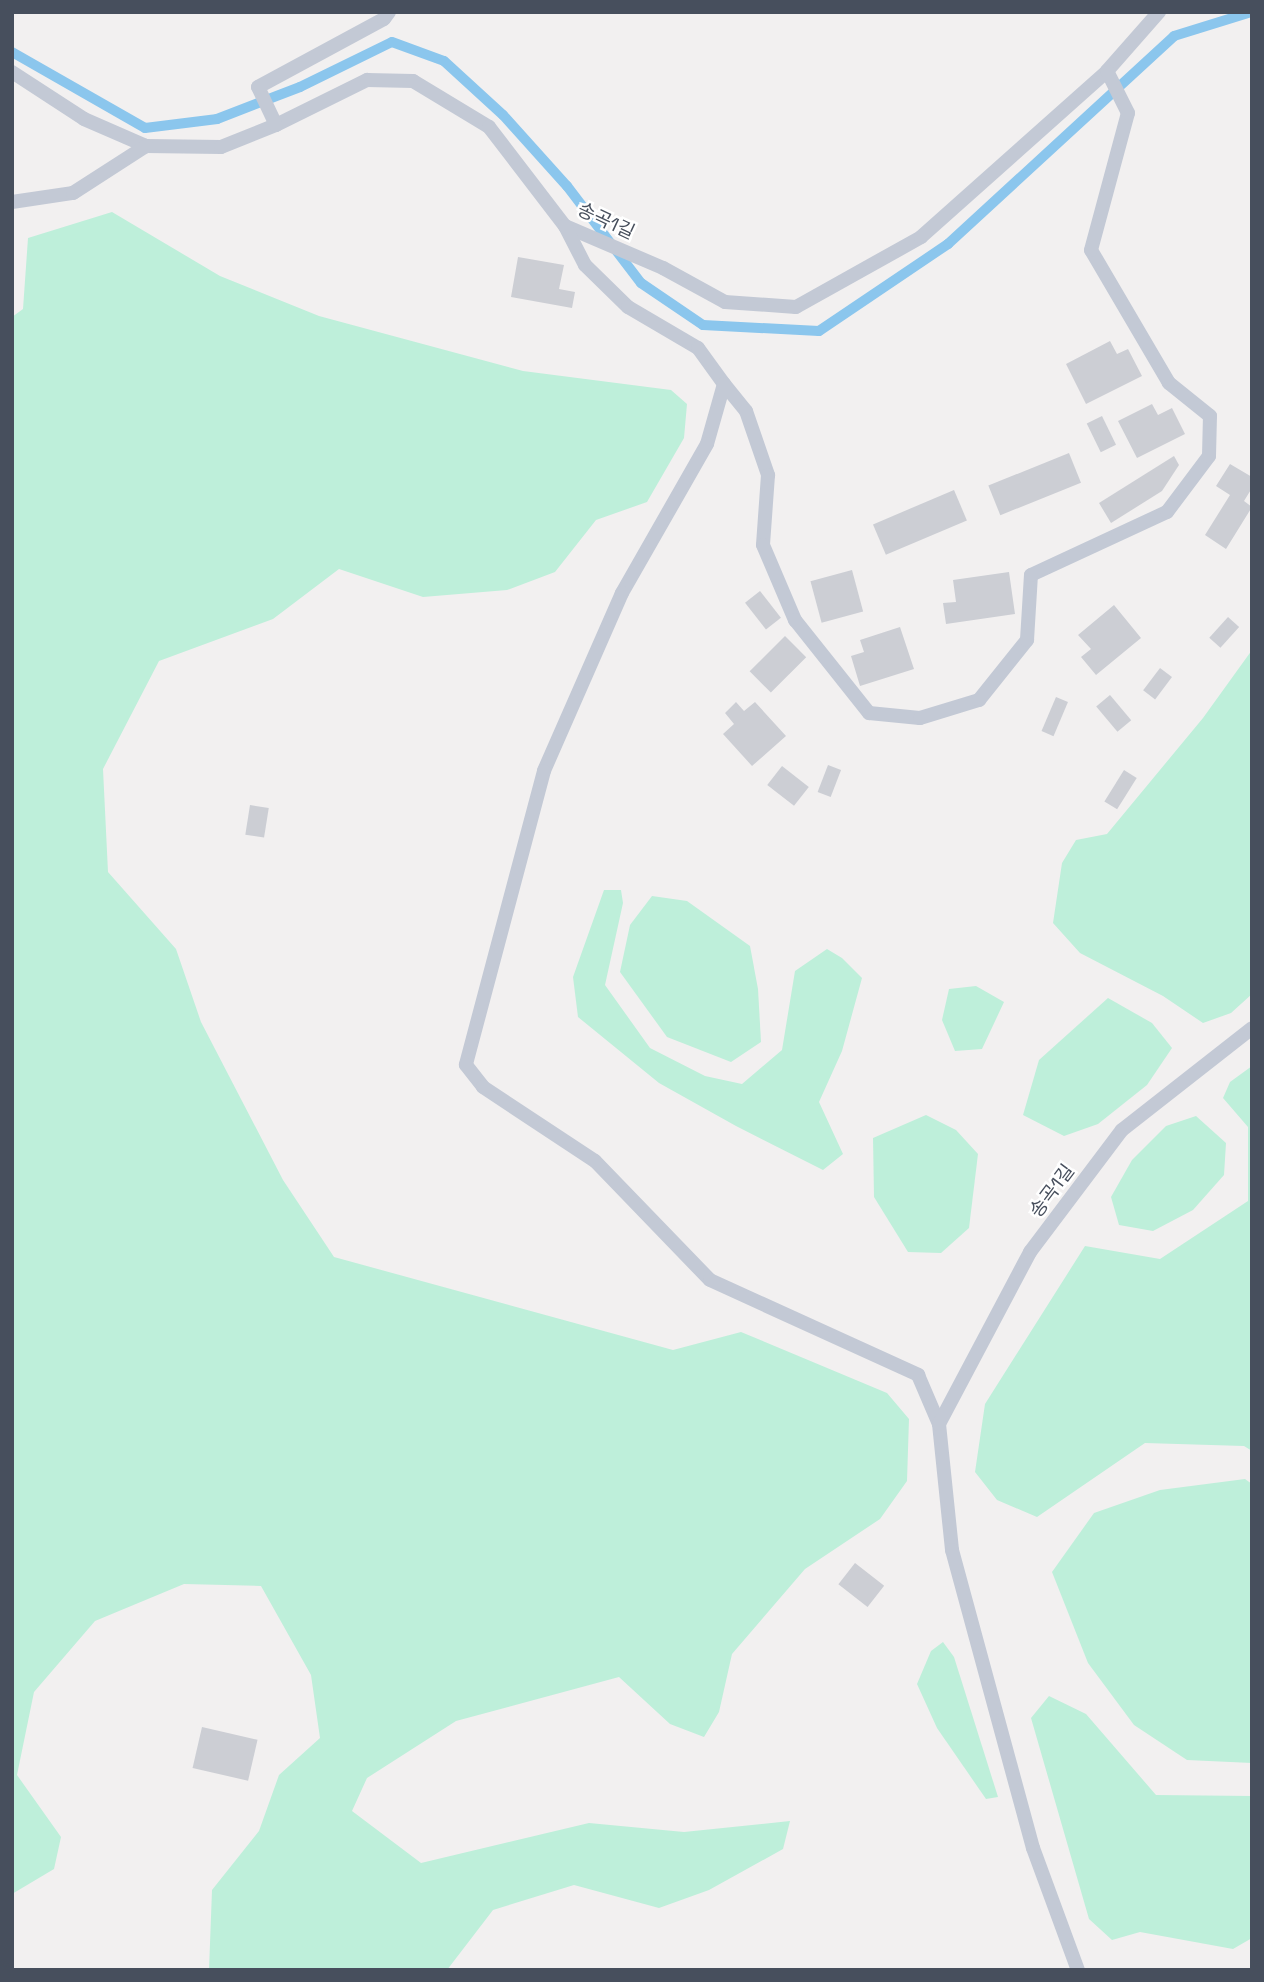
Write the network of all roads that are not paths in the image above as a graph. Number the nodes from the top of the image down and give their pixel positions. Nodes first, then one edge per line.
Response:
1 (388, 12) edge
2 (1159, 12) edge
3 (1107, 71) junction
4 (12, 72) edge
5 (276, 125) junction
6 (146, 146) junction
7 (12, 202) edge
8 (565, 226) junction
9 (723, 384) junction
10 (1252, 1028) edge
11 (939, 1424) junction
12 (1078, 1970) edge

1 - 5 lane
2 - 3 lane, 송곡1길
3 - 8 lane, 송곡1길
3 - 9 lane
4 - 6 lane, 송곡1길
5 - 6 lane, 송곡1길
5 - 8 lane, 송곡1길
6 - 7 lane
8 - 9 lane
9 - 11 lane
10 - 11 lane, 송곡1길
11 - 12 lane

